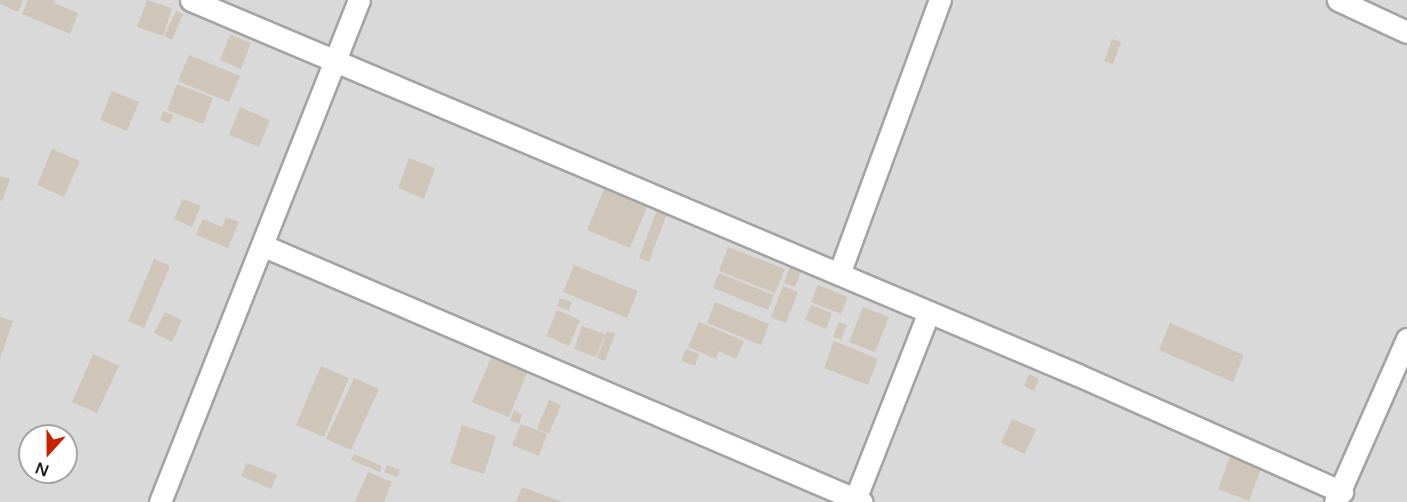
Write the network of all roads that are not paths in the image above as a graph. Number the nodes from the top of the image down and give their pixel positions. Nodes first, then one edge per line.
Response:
1 (191, 0) edge
2 (359, 0) edge
3 (940, 0) edge
4 (1338, 0) edge
5 (1407, 32) edge
6 (334, 61) junction
7 (264, 246) junction
8 (839, 274) junction
9 (928, 312) junction
10 (1407, 339) edge
11 (1339, 497) edge
12 (858, 501) edge
13 (160, 502) edge

1 - 6 street
2 - 6 street
3 - 8 street
4 - 5 street
6 - 7 street
6 - 8 street
7 - 12 street
7 - 13 street
8 - 9 street
9 - 11 street
9 - 12 street
10 - 11 street

